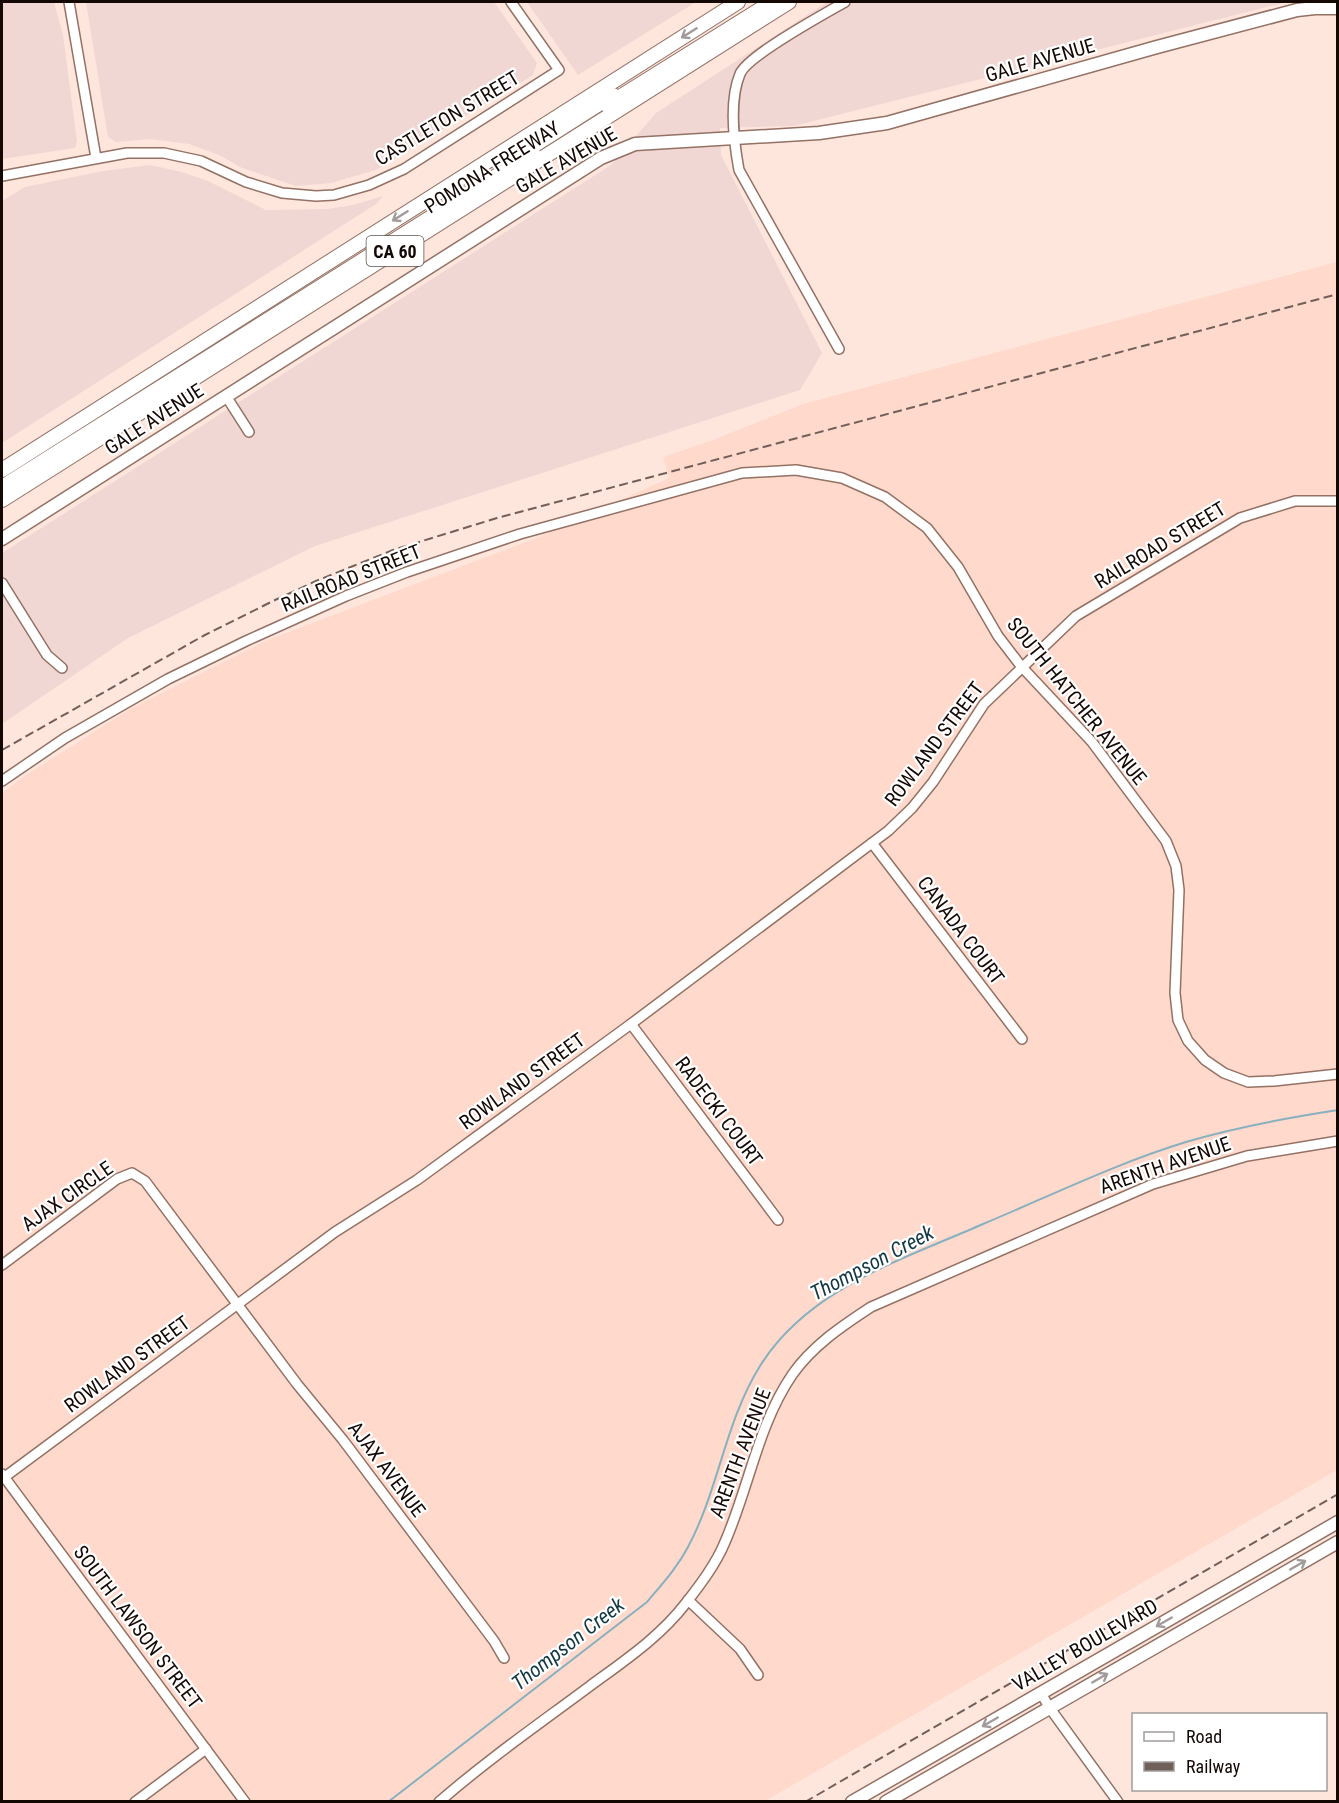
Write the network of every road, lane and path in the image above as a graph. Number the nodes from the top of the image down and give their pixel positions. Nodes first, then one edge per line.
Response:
1 (69, 2) edge
2 (511, 2) edge
3 (738, 2) edge
4 (762, 2) edge
5 (772, 2) edge
6 (789, 2) edge
7 (844, 2) edge
8 (1338, 8) edge
9 (733, 139) junction
10 (96, 158) junction
11 (2, 176) edge
12 (839, 349) dead end
13 (225, 396) junction
14 (249, 432) dead end
15 (2, 470) edge
16 (742, 473) joint
17 (2, 481) edge
18 (2, 487) edge
19 (2, 500) edge
20 (1338, 501) edge
21 (2, 539) edge
22 (2, 583) edge
23 (1021, 666) junction
24 (62, 668) dead end
25 (2, 780) edge
26 (872, 843) junction
27 (631, 1024) junction
28 (1022, 1039) dead end
29 (1338, 1074) edge
30 (1338, 1142) edge
31 (778, 1220) dead end
32 (2, 1264) edge
33 (239, 1304) junction
34 (2, 1477) edge
35 (1338, 1522) edge
36 (1338, 1542) edge
37 (1250, 1573) junction
38 (1259, 1587) junction
39 (688, 1600) junction
40 (504, 1658) dead end
41 (758, 1675) dead end
42 (1041, 1693) junction
43 (1050, 1707) junction
44 (956, 1742) junction
45 (206, 1749) junction
46 (914, 1785) junction
47 (135, 1802) edge
48 (245, 1802) edge
49 (439, 1802) edge
50 (852, 1802) edge
51 (886, 1802) edge
52 (1118, 1802) edge

1 - 10 street
2 - 10 street, CASTLETON STREET
3 -> 15 highway, POMONA FREEWAY / CA 60
4 - 17 highway
5 - 18 highway
6 - 19 highway, POMONA FREEWAY / CA 60
7 - 9 street
8 - 9 main road, GALE AVENUE
9 - 12 street
9 - 13 main road, GALE AVENUE
10 - 11 street, CASTLETON STREET
13 - 14 street
13 - 21 main road, GALE AVENUE
16 - 23 street, SOUTH HATCHER AVENUE
16 - 25 street, RAILROAD STREET
20 - 23 street, RAILROAD STREET
22 - 24 street
23 - 26 street, ROWLAND STREET
23 - 29 street, SOUTH HATCHER AVENUE
26 - 27 street, ROWLAND STREET
26 - 28 street, CANADA COURT
27 - 31 street, RADECKI COURT
27 - 33 street, ROWLAND STREET
30 - 39 street, ARENTH AVENUE
32 - 33 street, AJAX CIRCLE
33 - 34 street, ROWLAND STREET
33 - 40 street, AJAX AVENUE
34 - 45 street, SOUTH LAWSON STREET
35 - 37 main road, VALLEY BOULEVARD
38 -> 36 main road, VALLEY BOULEVARD
37 - 38 main road
37 -> 42 main road, VALLEY BOULEVARD
43 -> 38 main road, VALLEY BOULEVARD
39 - 41 street
39 - 49 street, ARENTH AVENUE
42 - 43 street
42 -> 44 main road, VALLEY BOULEVARD
43 - 46 main road, VALLEY BOULEVARD
43 - 52 street
44 - 46 main road
44 - 50 main road, VALLEY BOULEVARD
45 - 47 street
45 - 48 street, SOUTH LAWSON STREET
46 - 51 main road, VALLEY BOULEVARD

